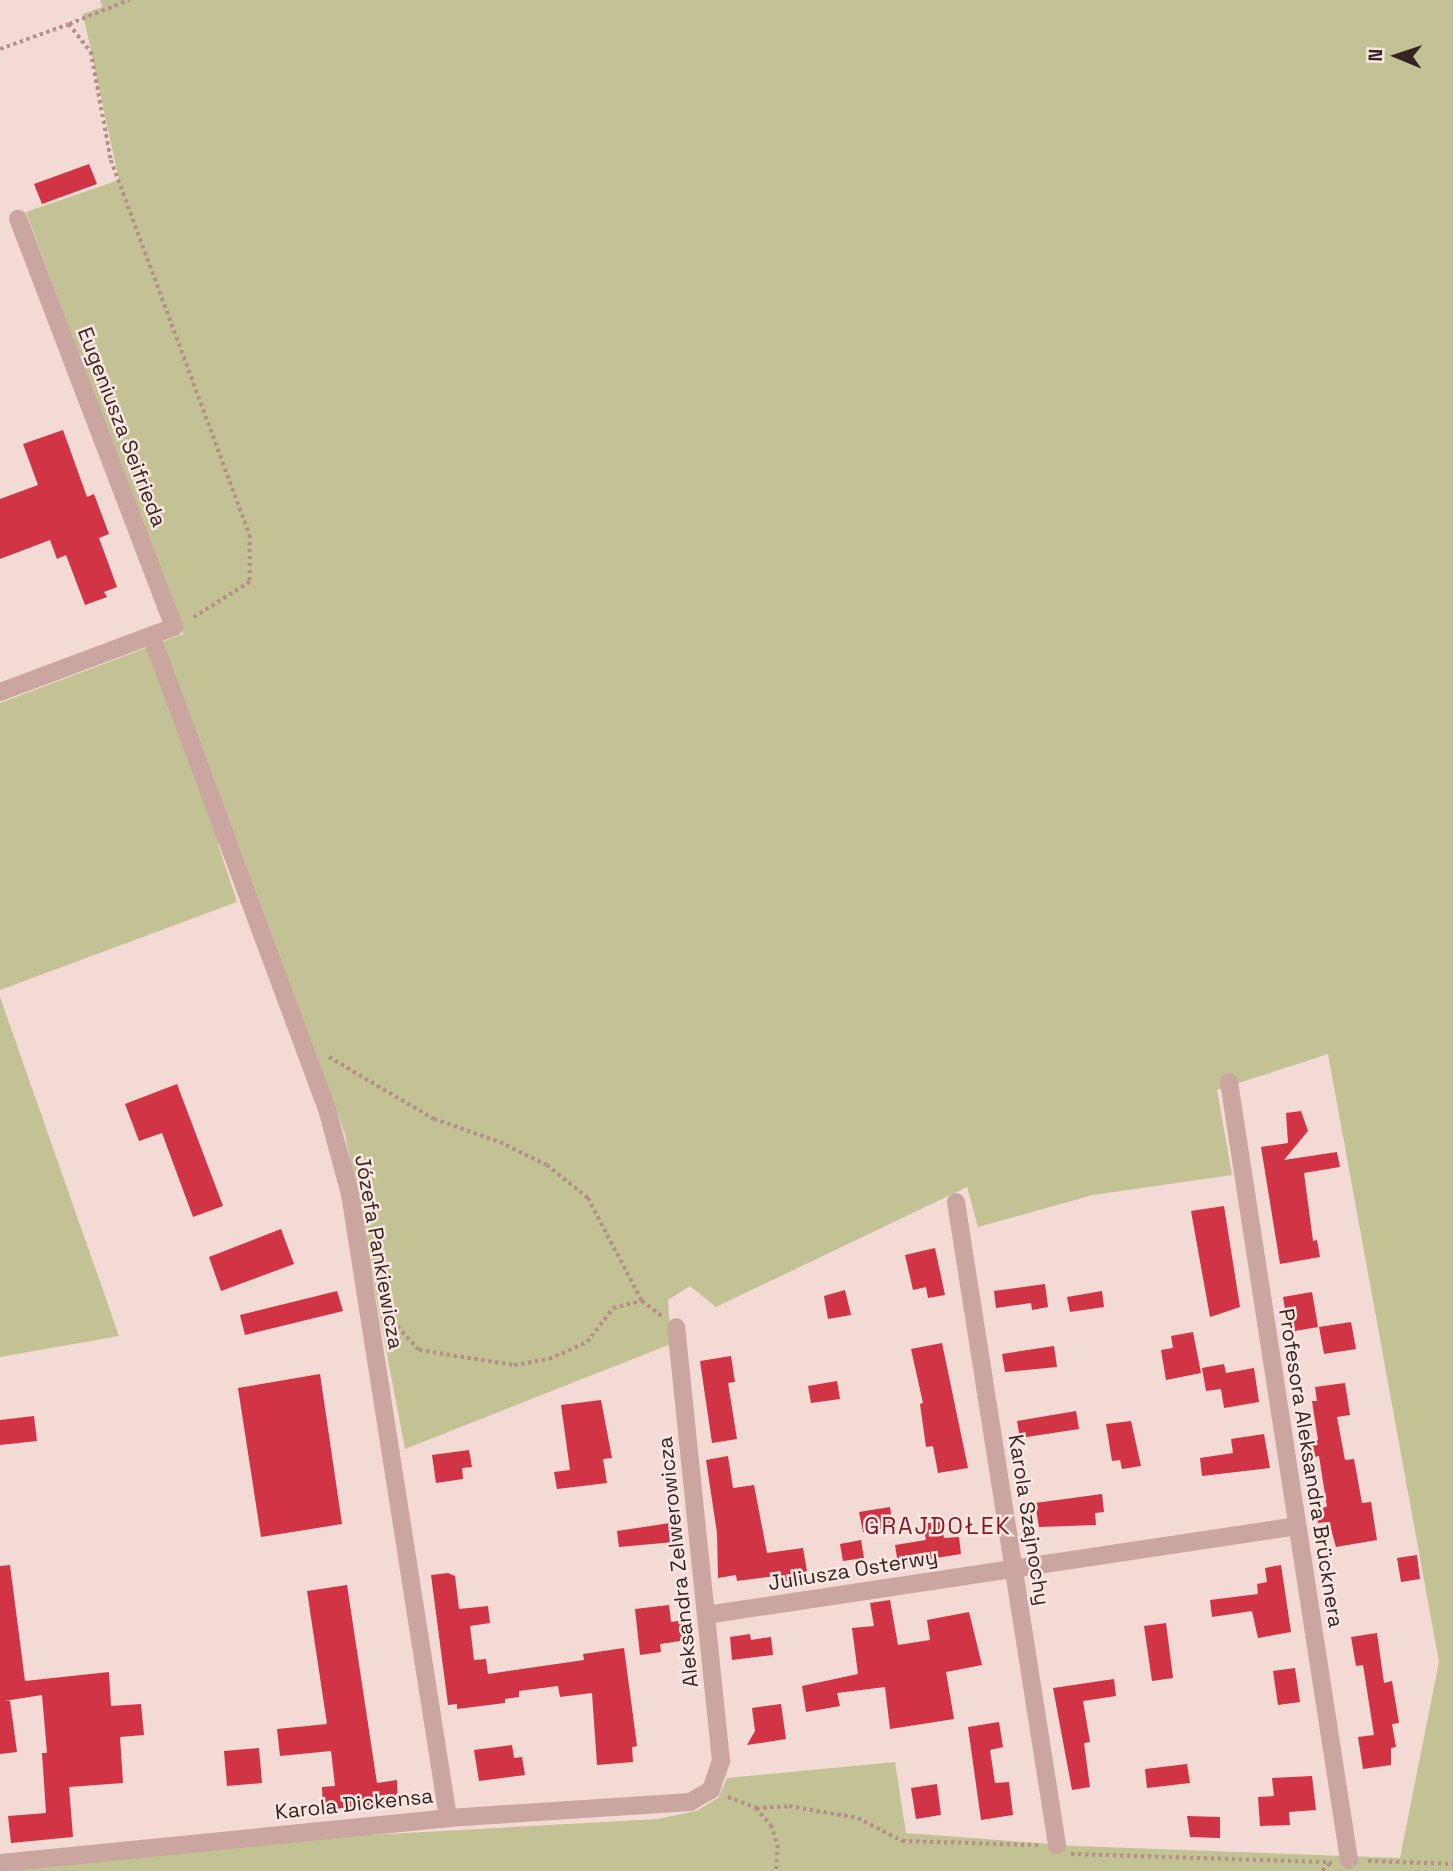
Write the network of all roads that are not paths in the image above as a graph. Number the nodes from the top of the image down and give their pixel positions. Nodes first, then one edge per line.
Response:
1 (18, 219) dead end
2 (152, 638) junction
3 (0, 692) edge
4 (1228, 1082) dead end
5 (956, 1202) dead end
6 (676, 1327) road end
7 (1297, 1525) junction
8 (1013, 1569) junction
9 (706, 1615) junction
10 (711, 1790) joint
11 (448, 1818) junction
12 (1057, 1845) dead end
13 (1349, 1860) road end
14 (0, 1863) edge

1 - 2 street, Eugeniusza Seifrieda
2 - 3 street
2 - 11 street, Józefa Pankiewicza
4 - 7 street, Profesora Aleksandra Brücknera
5 - 8 street, Karola Szajnochy
6 - 9 street, Aleksandra Zelwerowicza
7 - 8 street, Juliusza Osterwy
7 - 13 street, Profesora Aleksandra Brücknera
8 - 9 street, Juliusza Osterwy
8 - 12 street, Karola Szajnochy
9 - 10 street, Aleksandra Zelwerowicza
10 - 11 street, Karola Dickensa
11 - 14 street, Karola Dickensa

